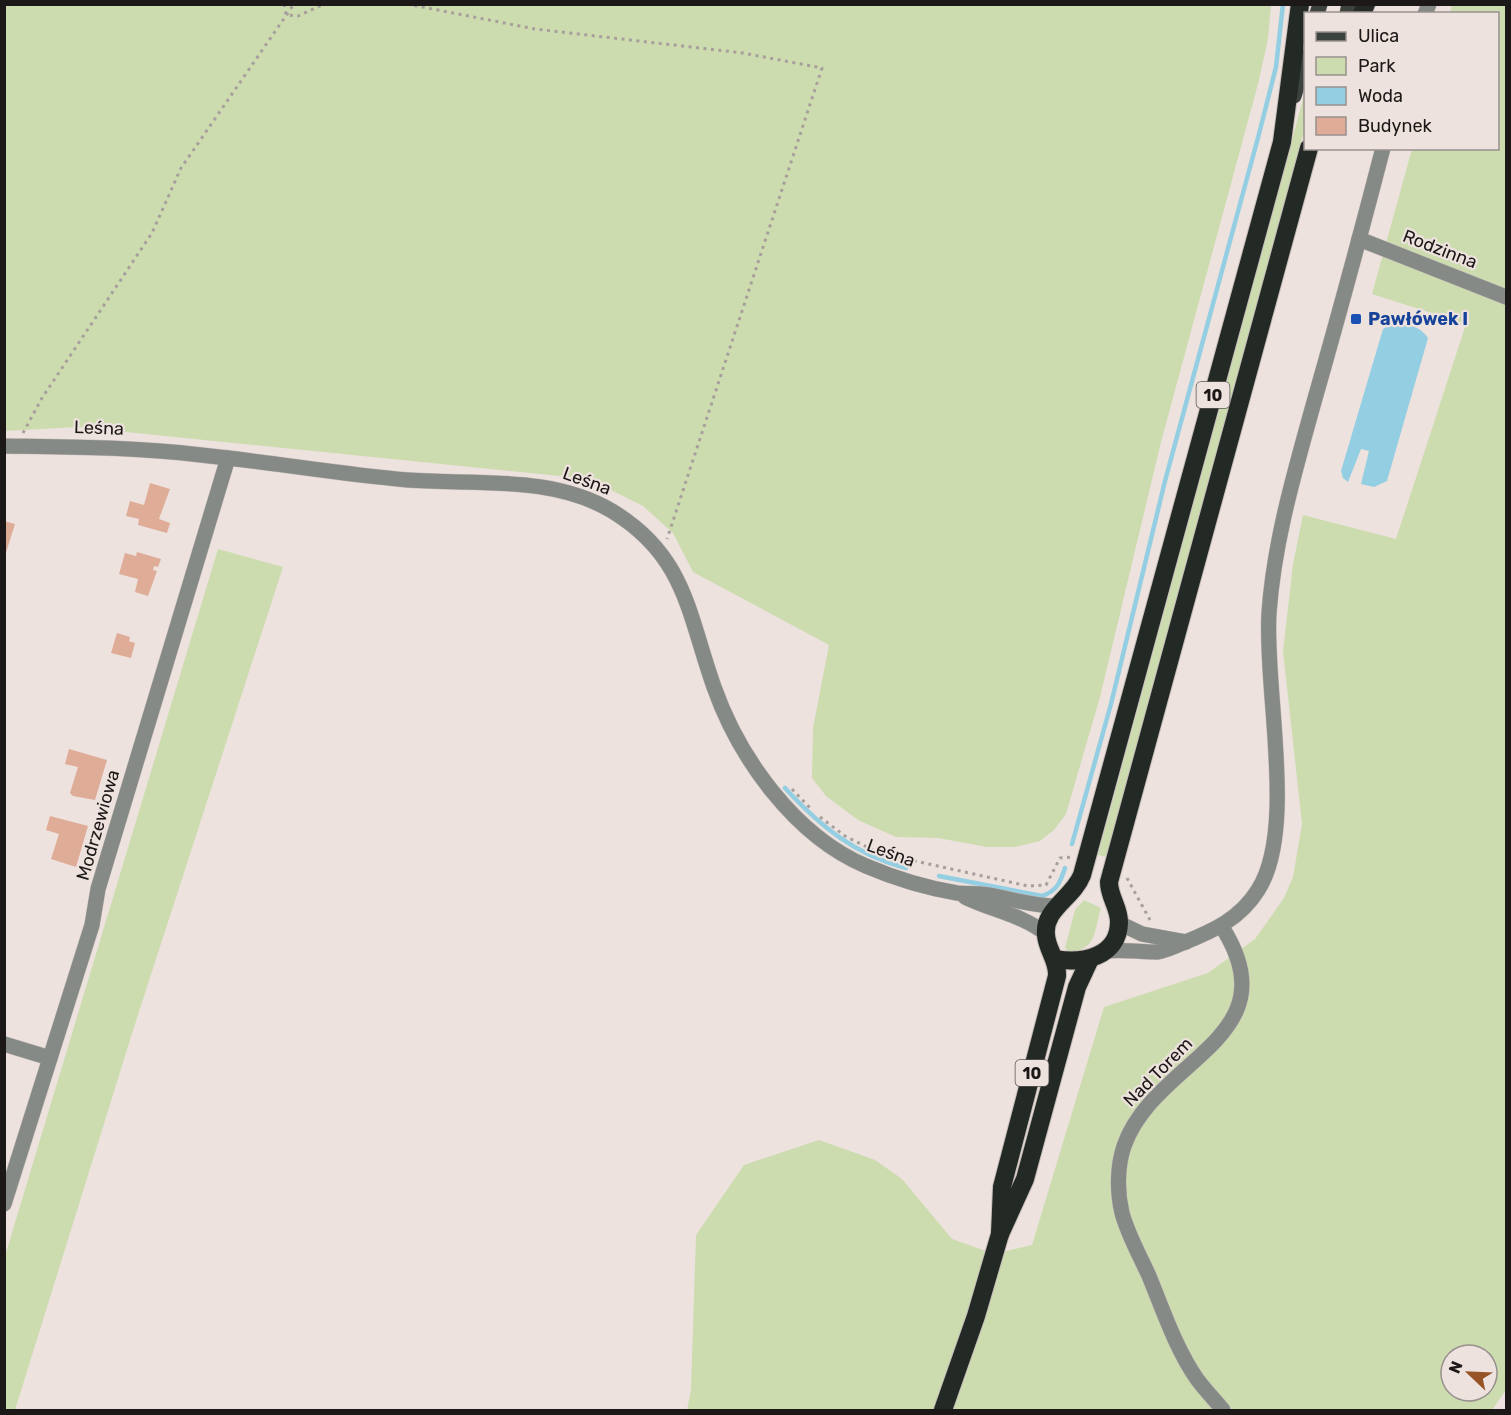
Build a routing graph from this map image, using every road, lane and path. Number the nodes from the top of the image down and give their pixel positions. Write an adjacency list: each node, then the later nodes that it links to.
1 (284, 4): 6 (path)
2 (294, 4): 6 (path)
3 (324, 4): 6 (path)
4 (407, 4): 15 (path)
5 (1300, 4): 8 (highway, 10)
6 (286, 15): 13 (path)
7 (1304, 60): 8 (main road)
8 (1282, 141): 20 (highway, 10)
9 (1308, 150): 19 (highway, 10)
10 (1382, 150): 11 (street)
11 (1359, 239): 12 (street, Rodzinna); 22 (street)
12 (1506, 297)
13 (11, 446): 14 (street, Leśna)
14 (228, 458): 15 (street, Leśna); 28 (street, Modrzewiowa)
15 (662, 553): 18 (street, Leśna)
16 (788, 784): 17 (path)
17 (1076, 858)
18 (957, 893): 20 (street, Leśna); 23 (street, Leśna)
19 (1111, 898): 20 (highway); 21 (highway, 10)
20 (1064, 901): 23 (highway, 10)
21 (1119, 923): 24 (street); 25 (highway, 10)
22 (1222, 927): 24 (street); 32 (street, Nad Torem)
23 (1046, 934): 26 (highway, 10)
24 (1186, 942): 25 (street)
25 (1098, 955): 26 (highway); 30 (highway, 10)
26 (1055, 959): 30 (highway, 10)
27 (4, 1044): 28 (street)
28 (50, 1058): 29 (street, Modrzewiowa)
29 (4, 1204)
30 (1000, 1234): 31 (highway, 10)
31 (943, 1410)
32 (1223, 1410)

